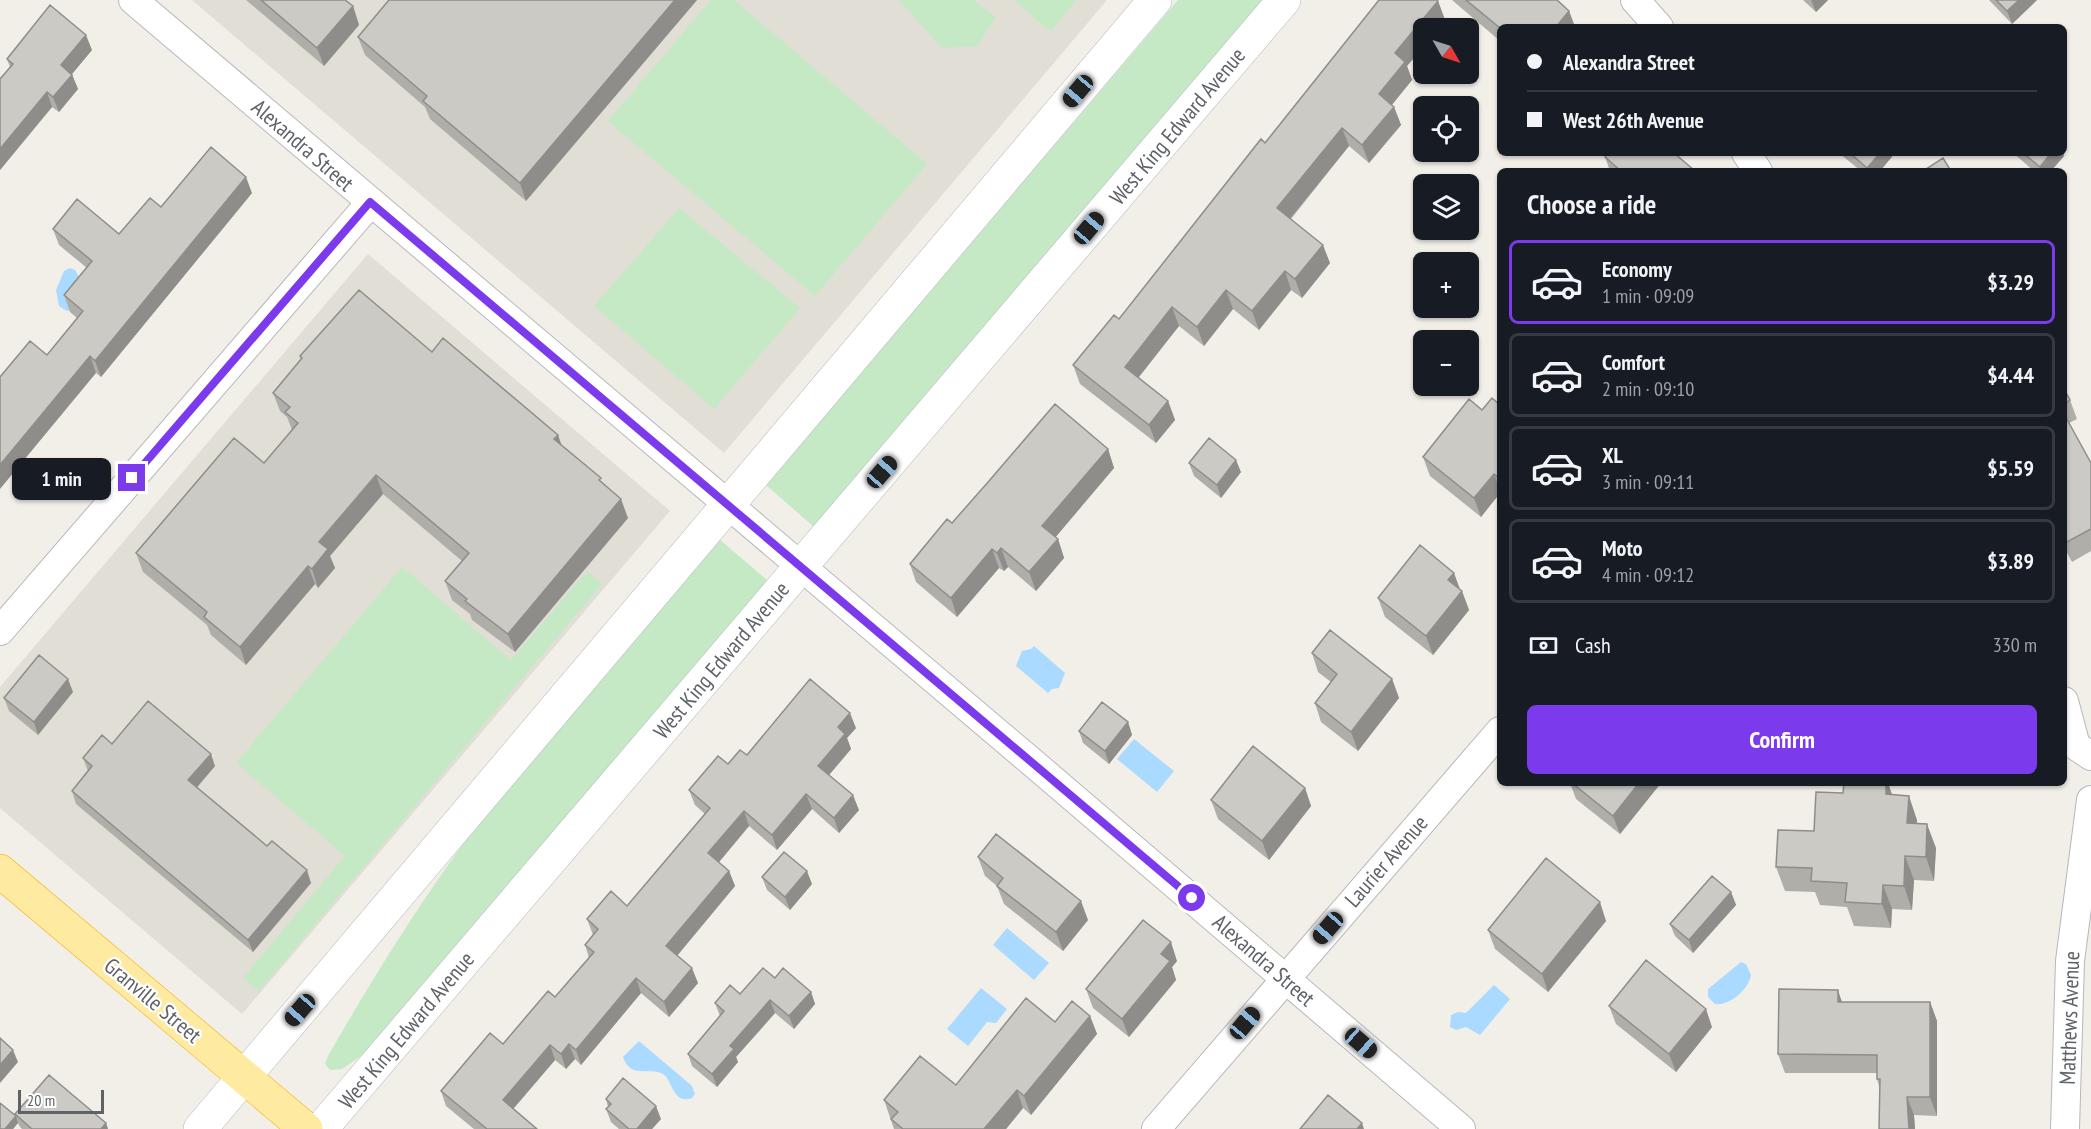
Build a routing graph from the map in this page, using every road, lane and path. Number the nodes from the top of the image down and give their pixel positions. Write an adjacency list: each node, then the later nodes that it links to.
1 (133, 0): 6 (street, Alexandra Street)
2 (1155, 0): 7 (main road)
3 (1284, 0): 8 (main road, West King Edward Avenue)
4 (1635, 0): 5 (street)
5 (1656, 24)
6 (370, 202): 7 (street, Alexandra Street); 9 (street)
7 (729, 506): 8 (street, Alexandra Street); 16 (main road)
8 (801, 566): 15 (street, Alexandra Street); 19 (main road, West King Edward Avenue)
9 (0, 631)
10 (2067, 712): 12 (street)
11 (1497, 734): 15 (street, Laurier Avenue)
12 (2091, 756)
13 (2091, 800): 22 (street, Matthews Avenue)
14 (0, 871): 16 (highway, Granville Street)
15 (1285, 977): 20 (street, Laurier Avenue); 21 (street, Alexandra Street)
16 (244, 1077): 17 (main road); 18 (highway, Granville Street)
17 (200, 1129)
18 (306, 1129)
19 (321, 1129)
20 (1156, 1129)
21 (1461, 1129)
22 (2065, 1129)

